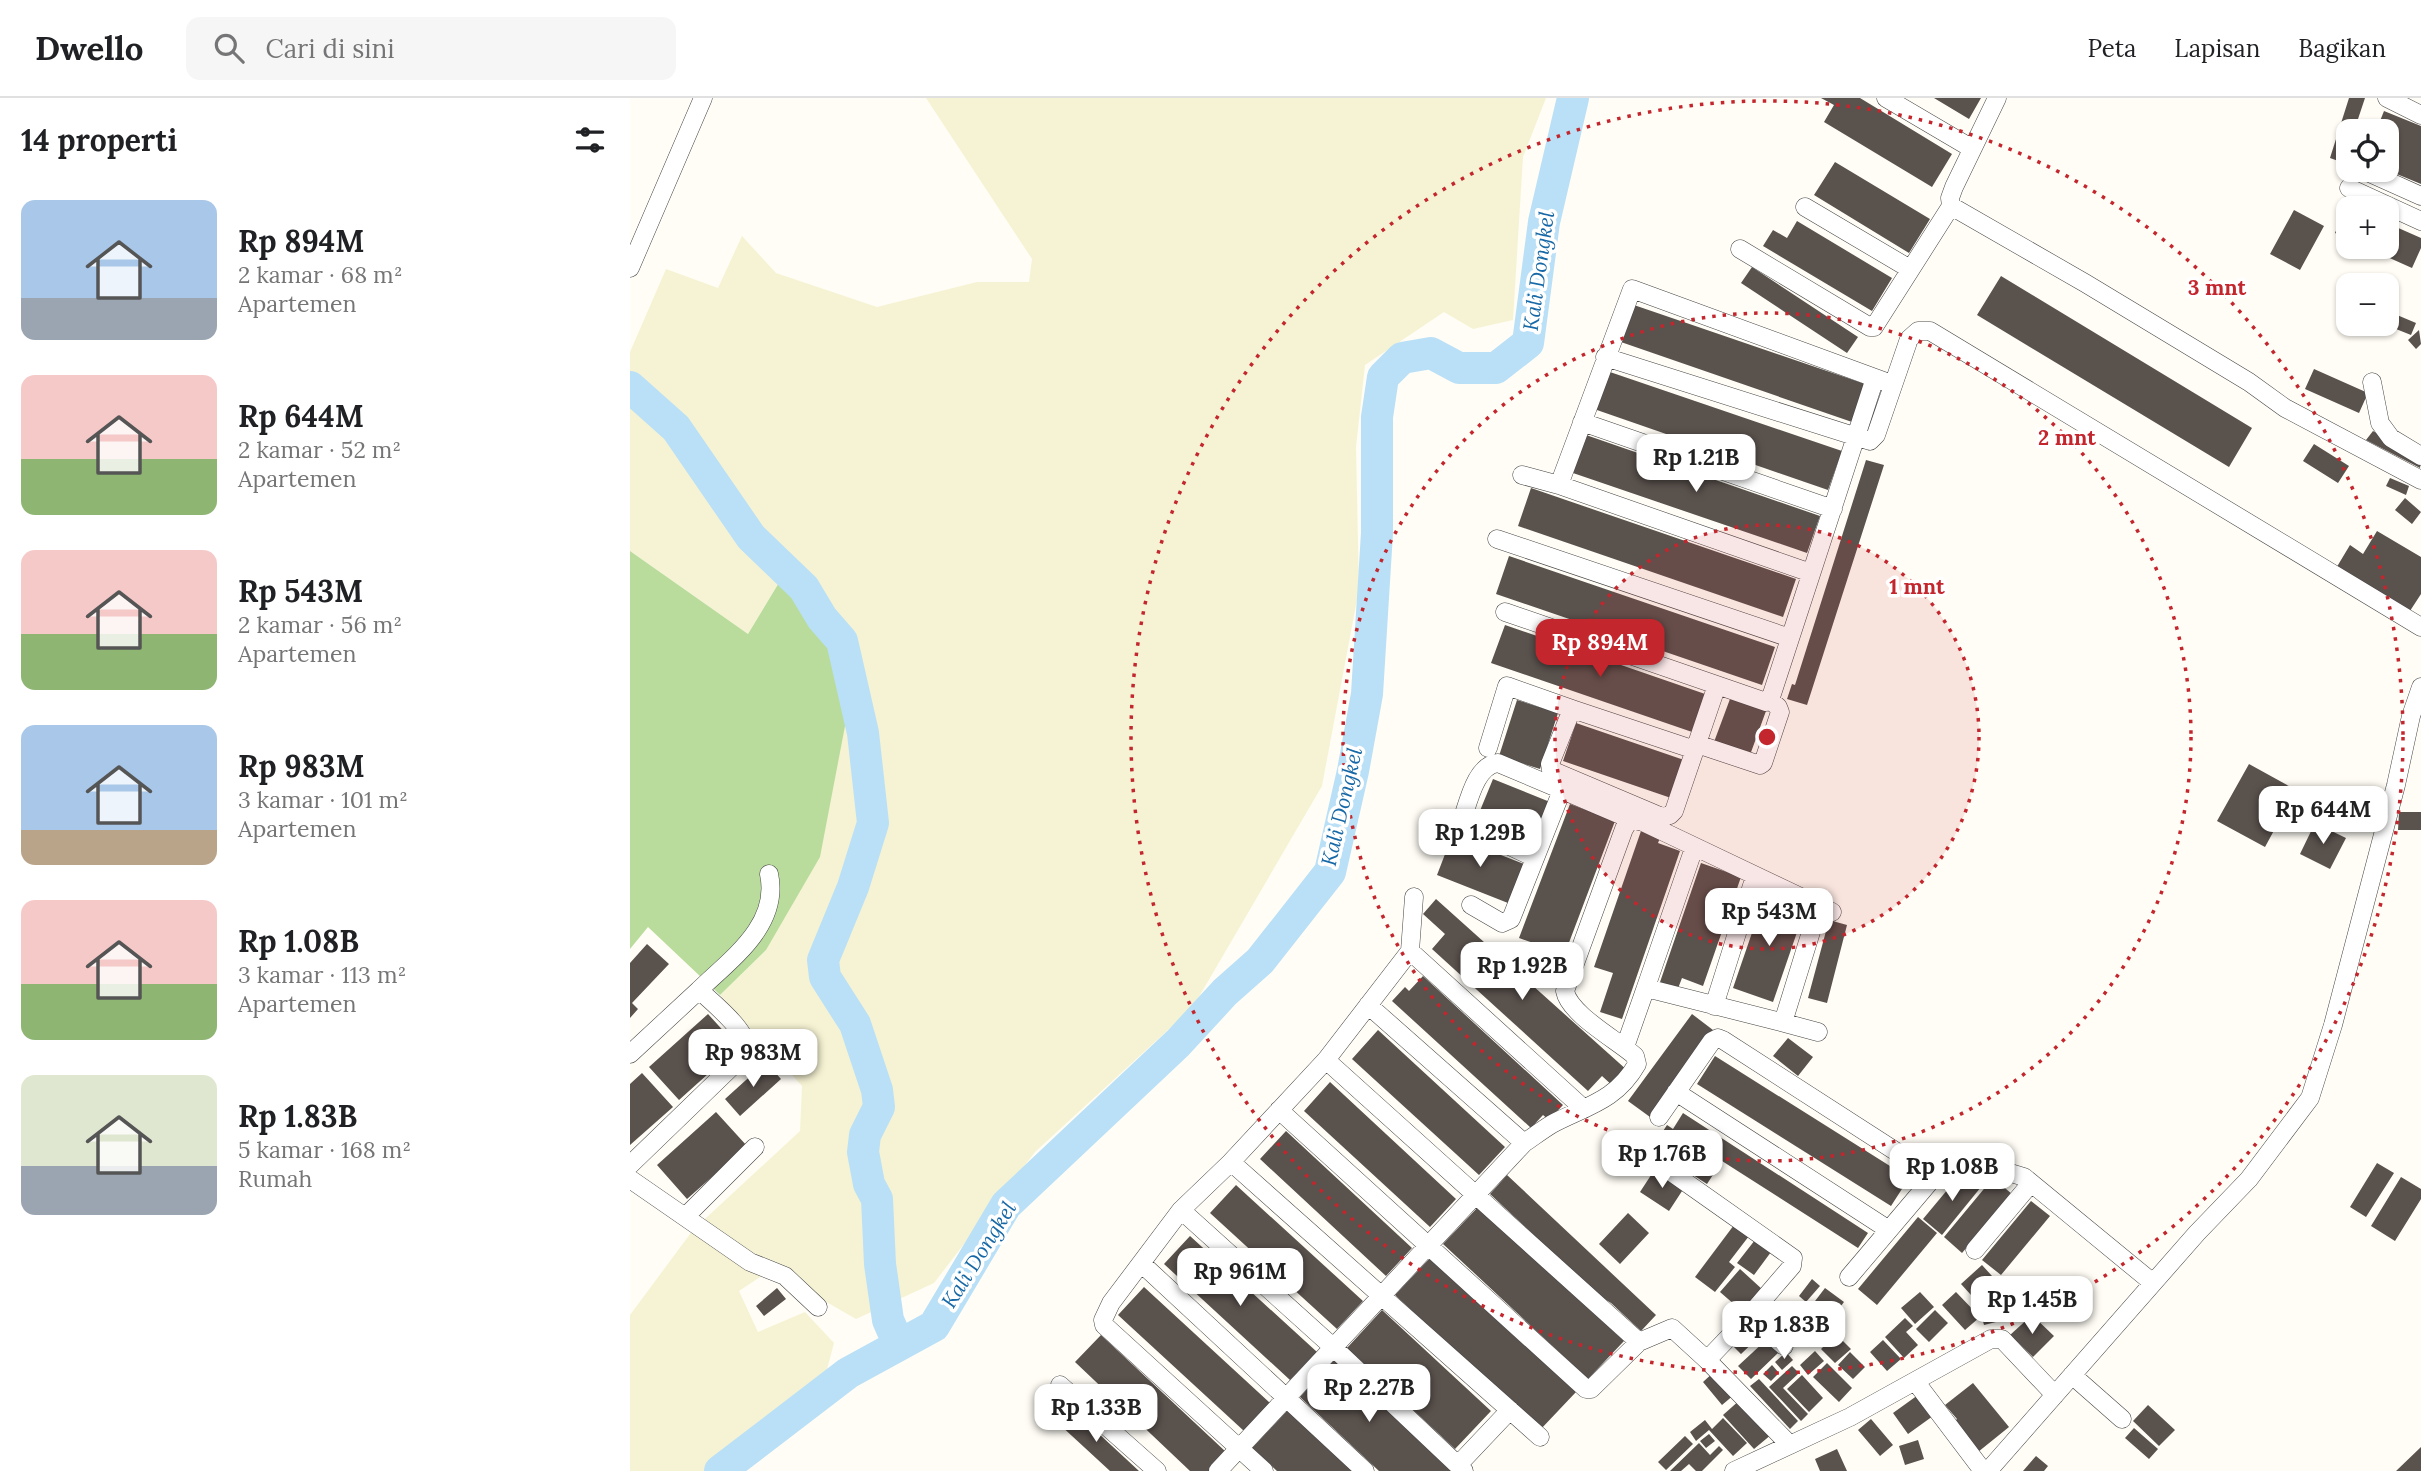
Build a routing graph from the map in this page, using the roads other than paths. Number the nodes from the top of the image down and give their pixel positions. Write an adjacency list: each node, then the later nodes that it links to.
1 (703, 98): 14 (street)
2 (1886, 98): 6 (street)
3 (1997, 98): 6 (street)
4 (2387, 98): 5 (street)
5 (2421, 115)
6 (1971, 148): 10 (street)
7 (2390, 182): 9 (street)
8 (2349, 188): 12 (street)
9 (2421, 196)
10 (1951, 206): 15 (street); 24 (street)
11 (1805, 207): 15 (street)
12 (2421, 221)
13 (1740, 249): 15 (street)
14 (630, 268)
15 (1910, 269)
16 (1605, 357): 17 (street); 20 (street); 21 (street)
17 (1875, 378): 19 (street); 21 (street)
18 (2372, 382): 22 (street)
19 (1893, 385): 21 (street); 30 (street)
20 (1582, 422): 25 (street); 26 (street)
21 (1857, 437): 26 (street)
22 (2421, 456)
23 (1522, 475): 25 (street)
24 (2421, 480)
25 (1559, 485): 28 (street)
26 (1833, 509): 28 (street)
27 (1497, 539): 31 (street)
28 (1811, 573): 31 (street)
29 (1505, 612): 32 (street)
30 (2421, 627)
31 (1790, 638): 34 (street)
32 (1717, 685): 34 (street); 36 (street)
33 (2421, 687): 76 (street)
34 (1770, 700): 36 (street)
35 (1572, 709): 36 (street); 36 (street); 37 (street)
36 (1696, 747)
37 (1488, 748)
38 (1562, 790): 39 (street); 41 (street); 41 (street)
39 (1630, 819): 40 (street); 53 (street)
40 (1694, 848): 43 (street); 48 (street)
41 (1535, 858): 45 (street)
42 (769, 874): 47 (street)
43 (1755, 876): 50 (street); 51 (street)
44 (1414, 897): 46 (street)
45 (1471, 905)
46 (1410, 951): 49 (street); 57 (street)
47 (699, 990): 54 (street); 64 (street)
48 (1646, 990): 50 (street); 53 (street)
49 (1368, 1005): 55 (street); 60 (street)
50 (1714, 1006): 51 (street)
51 (1781, 1022): 52 (street)
52 (1818, 1032)
53 (1625, 1047): 57 (street)
54 (630, 1055)
55 (1326, 1060): 58 (street); 68 (street)
56 (1676, 1092): 59 (street); 65 (street); 71 (street)
57 (1584, 1109): 60 (street)
58 (1279, 1110): 63 (street); 72 (street)
59 (1659, 1117)
60 (1524, 1143): 68 (street)
61 (755, 1147): 70 (street)
62 (1647, 1155): 79 (street)
63 (1231, 1162): 69 (street); 77 (street)
64 (630, 1165)
65 (1934, 1176): 67 (street); 71 (street)
66 (630, 1179): 70 (street)
67 (2031, 1183): 73 (street); 76 (street)
68 (1476, 1194): 72 (street); 80 (street)
69 (1181, 1210): 74 (street); 82 (street)
70 (686, 1216): 78 (street)
71 (1889, 1230): 75 (street)
72 (1429, 1245): 77 (street); 80 (street)
73 (1975, 1250)
74 (1141, 1264): 88 (street); 93 (street)
75 (1849, 1277)
76 (2153, 1283): 84 (street)
77 (1381, 1297): 82 (street); 89 (street)
78 (818, 1307)
79 (1749, 1316): 81 (street); 83 (street)
80 (1639, 1342): 83 (street)
81 (1784, 1346)
82 (1334, 1348): 88 (street); 94 (street)
83 (1707, 1360): 92 (street)
84 (2072, 1375): 87 (street); 90 (street)
85 (1915, 1381): 87 (street); 92 (street); 100 (street)
86 (1060, 1385): 95 (street)
87 (2055, 1395): 100 (street)
88 (1286, 1399): 93 (street); 98 (street)
89 (1510, 1410): 91 (street); 94 (street)
90 (2122, 1419)
91 (1540, 1437)
92 (1789, 1444): 99 (street)
93 (1240, 1448): 96 (street); 97 (street)
94 (1461, 1468)
95 (1157, 1471)
96 (1218, 1471)
97 (1264, 1471)
98 (1365, 1471)
99 (1734, 1471)
100 (1985, 1471)

